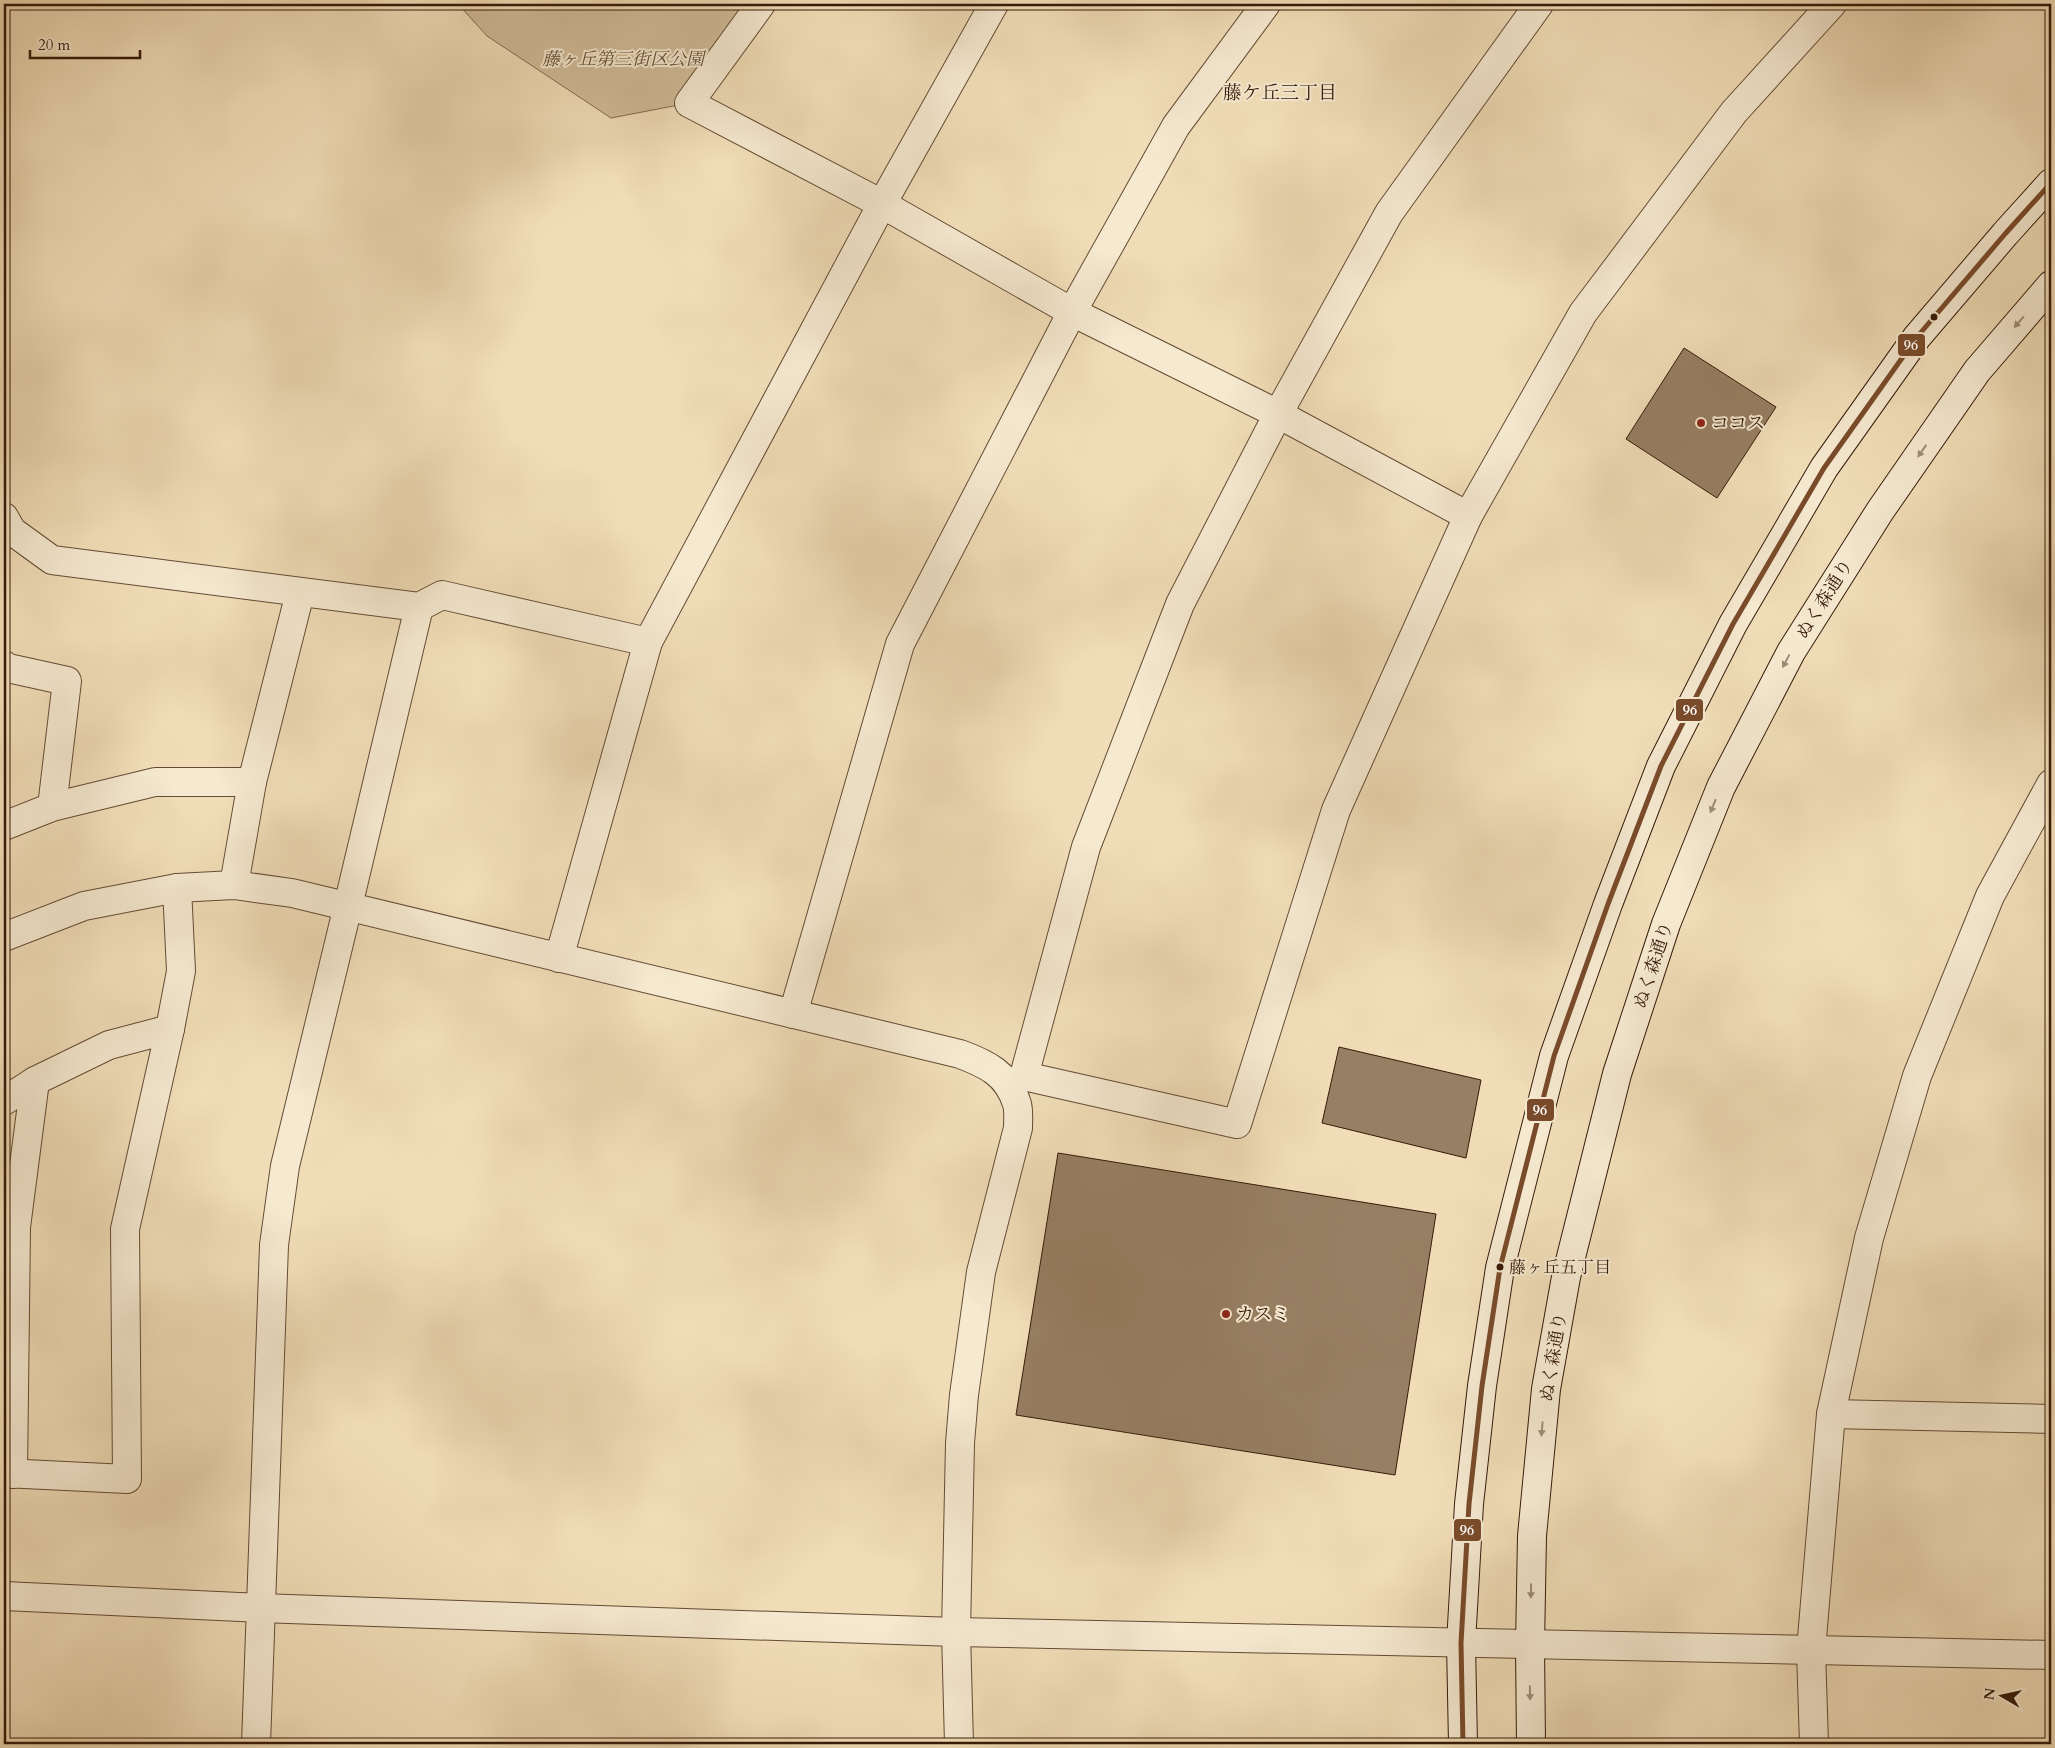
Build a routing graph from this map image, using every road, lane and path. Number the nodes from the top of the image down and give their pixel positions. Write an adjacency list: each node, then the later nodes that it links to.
1 (761, 4): 7 (street)
2 (994, 4): 7 (street)
3 (1266, 4): 9 (street)
4 (1539, 4): 10 (street)
5 (1832, 4): 11 (street)
6 (2051, 183): 37 (street)
7 (882, 204): 9 (street); 15 (street)
8 (2051, 285): 38 (street, ぬく森通り, one-way to 38)
9 (1072, 312): 10 (street); 26 (street)
10 (1278, 414): 11 (street); 28 (street)
11 (1468, 516): 28 (street)
12 (4, 517): 13 (street)
13 (300, 593): 14 (street); 17 (street)
14 (419, 607): 15 (street); 23 (street)
15 (648, 642): 25 (street)
16 (4, 665): 19 (street)
17 (252, 782): 19 (street); 21 (street)
18 (2051, 784): 31 (street)
19 (52, 807): 20 (street)
20 (4, 826)
21 (234, 885): 22 (street); 23 (street)
22 (178, 888): 24 (street); 27 (street)
23 (348, 906): 25 (street); 35 (street)
24 (4, 937)
25 (559, 958): 26 (street)
26 (793, 1014): 28 (street)
27 (170, 1029): 29 (street); 33 (street)
28 (1016, 1081): 36 (street)
29 (36, 1082): 30 (street); 33 (street)
30 (4, 1101)
31 (1831, 1414): 32 (street); 39 (street)
32 (2051, 1419)
33 (8, 1474)
34 (4, 1596): 35 (street)
35 (260, 1608): 36 (street); 41 (street)
36 (956, 1632): 37 (street); 42 (street)
37 (1461, 1643): 38 (street); 43 (street)
38 (1530, 1645): 39 (street); 44 (street, ぬく森通り, one-way to 44)
39 (1811, 1650): 40 (street); 45 (street)
40 (2051, 1655)
41 (256, 1744)
42 (959, 1744)
43 (1462, 1744)
44 (1531, 1744)
45 (1814, 1744)

